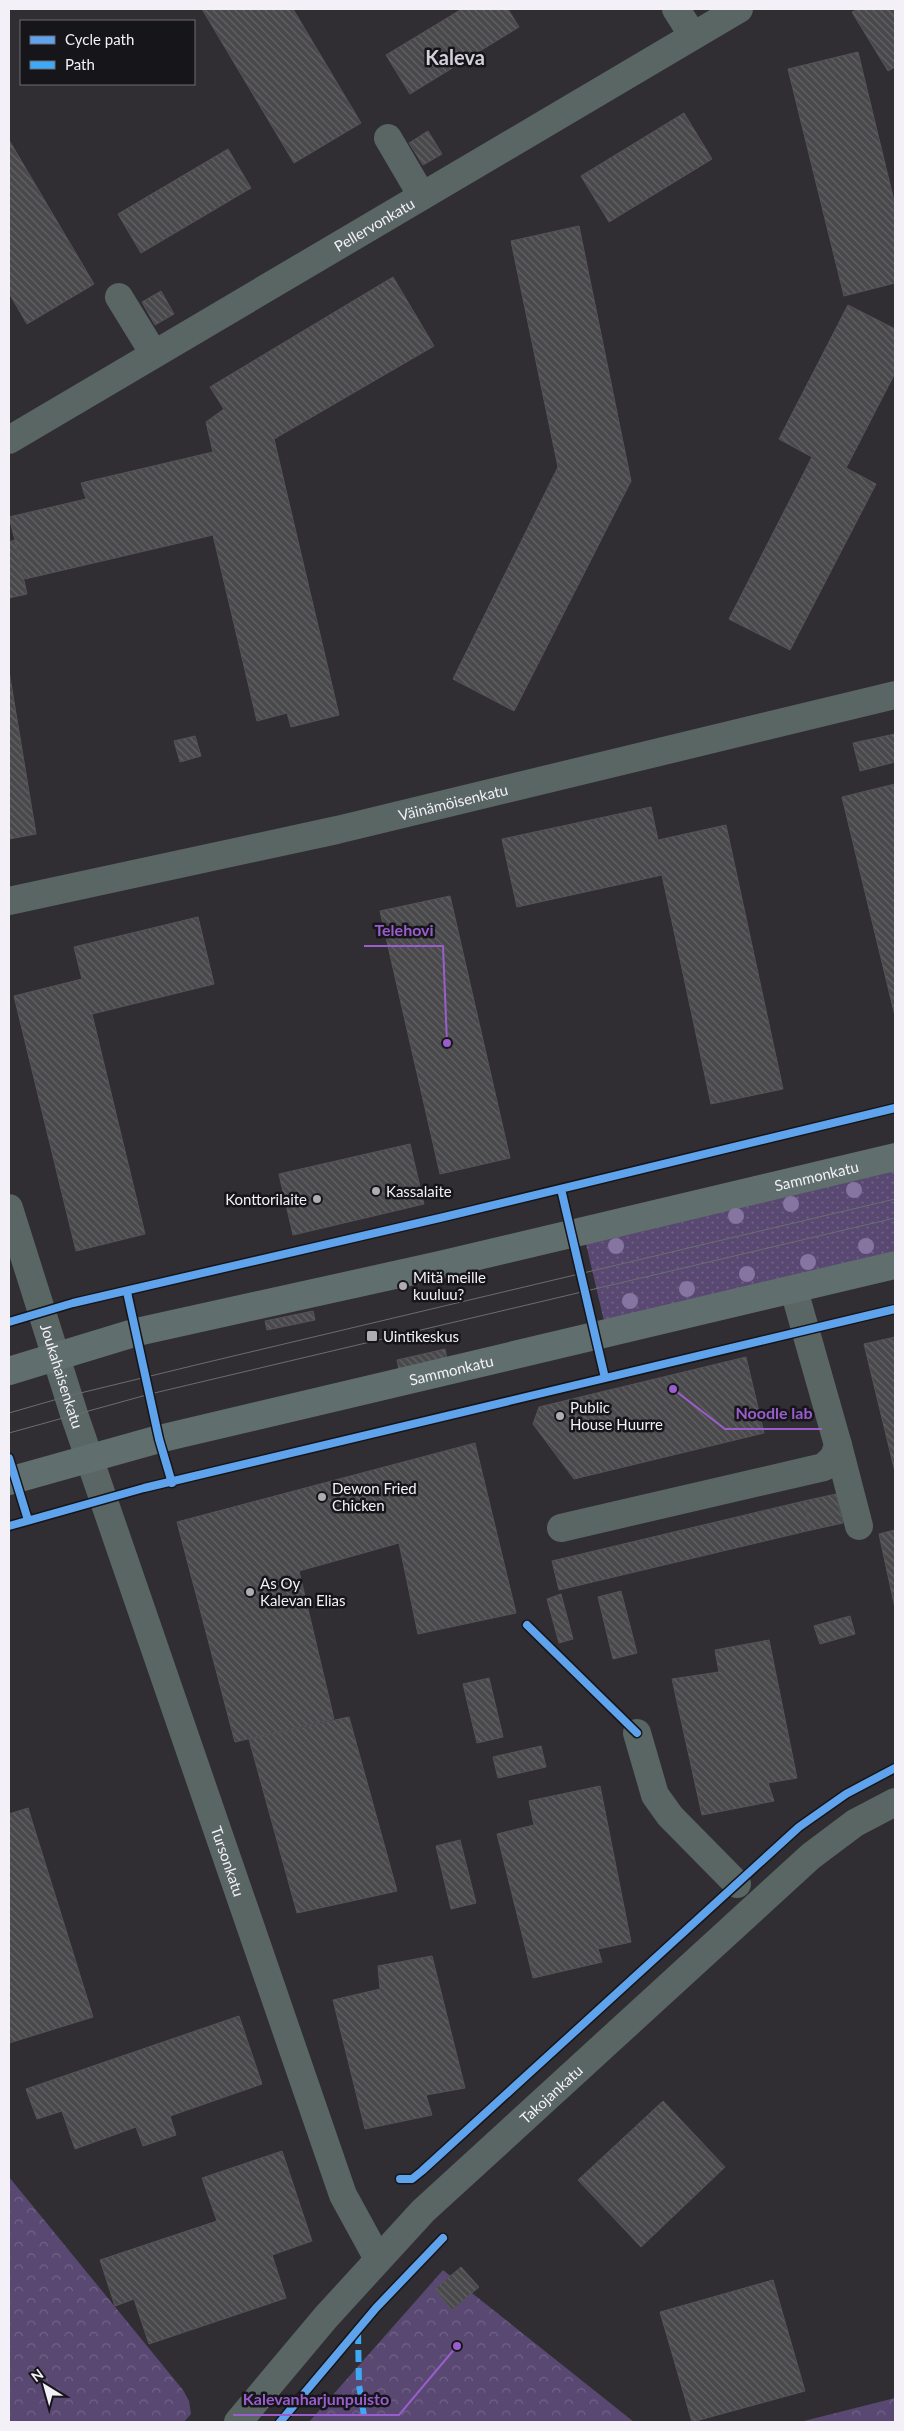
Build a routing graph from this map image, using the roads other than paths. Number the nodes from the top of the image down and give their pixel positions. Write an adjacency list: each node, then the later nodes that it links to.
1 (676, 9): 3 (street)
2 (739, 9): 3 (street, Pellervonkatu)
3 (693, 36): 5 (street, Pellervonkatu)
4 (388, 138): 5 (street)
5 (422, 196): 7 (street, Pellervonkatu)
6 (119, 297): 7 (street)
7 (154, 354): 8 (street, Pellervonkatu)
8 (9, 440)
9 (895, 695): 10 (street, Väinämöisenkatu)
10 (9, 901)
11 (895, 1157): 15 (main road, Sammonkatu)
12 (9, 1208): 15 (street, Joukahaisenkatu)
13 (895, 1265): 14 (main road, Sammonkatu)
14 (794, 1290): 17 (street); 18 (main road, Sammonkatu)
15 (56, 1355): 16 (main road, Sammonkatu); 18 (street, Joukahaisenkatu)
16 (9, 1371)
17 (838, 1445): 20 (street); 21 (street)
18 (90, 1457): 19 (main road, Sammonkatu); 25 (street, Tursonkatu)
19 (9, 1481)
20 (859, 1526)
21 (561, 1528)
22 (637, 1733): 24 (street)
23 (895, 1802): 25 (street, Takojankatu)
24 (737, 1884)
25 (378, 2259): 26 (street, Takojankatu)
26 (238, 2422)

